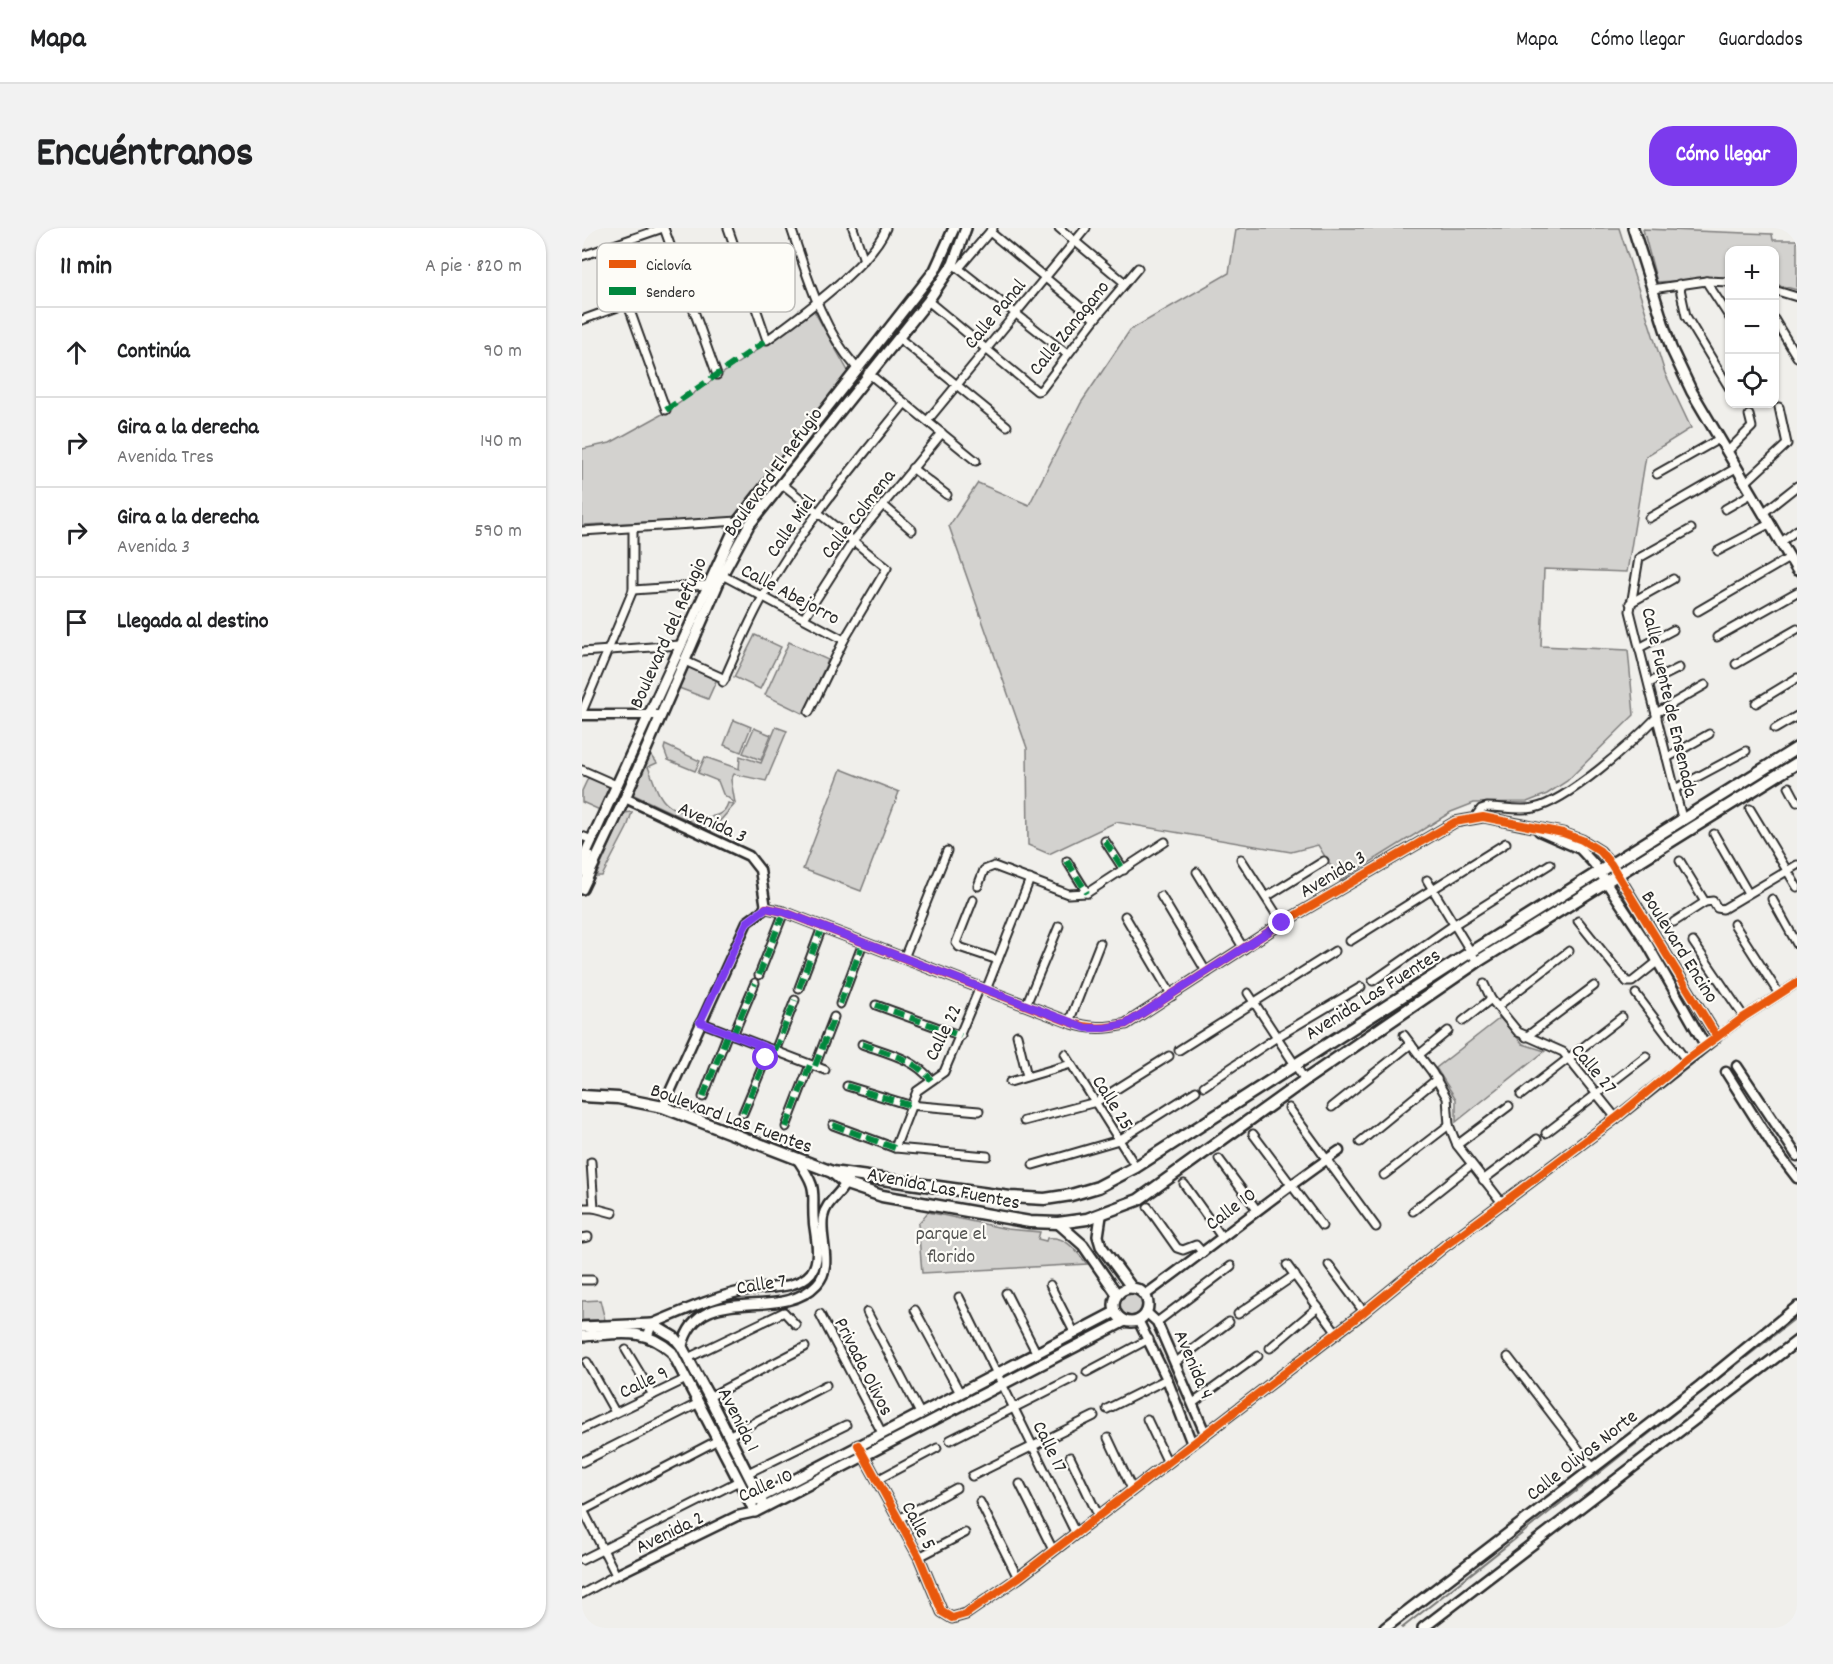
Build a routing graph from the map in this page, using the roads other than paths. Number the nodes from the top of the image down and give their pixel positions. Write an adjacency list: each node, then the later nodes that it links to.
1 (663, 228): 13 (street); 14 (street)
2 (728, 228): 15 (street)
3 (790, 228): 30 (street)
4 (853, 228): 18 (street)
5 (886, 228): 18 (street)
6 (954, 228): 44 (main road, Boulevard del Refugio)
7 (966, 228): 19 (main road, Boulevard El Refugio)
8 (1059, 228): 12 (street)
9 (1086, 228): 12 (street, Calle Panal)
10 (1634, 228): 26 (main road)
11 (992, 230): 19 (street); 21 (street)
12 (1075, 241): 21 (street, Calle Panal); 24 (street)
13 (619, 243)
14 (669, 243)
15 (733, 243)
16 (597, 251): 17 (street)
17 (582, 256)
18 (864, 260): 30 (street)
19 (956, 266): 29 (main road, Boulevard El Refugio); 36 (street)
20 (1138, 268): 24 (street, Calle Zanagano)
21 (1045, 278): 36 (street, Calle Panal); 37 (street)
22 (1706, 281): 23 (street); 25 (street); 31 (street)
23 (1725, 282)
24 (1125, 283): 37 (street, Calle Zanagano)
25 (1679, 284): 26 (street); 47 (street)
26 (1652, 289): 56 (main road)
27 (1779, 292): 28 (street)
28 (1797, 297)
29 (928, 301): 40 (main road, Boulevard El Refugio); 41 (street)
30 (816, 302): 35 (street); 44 (street)
31 (1725, 310)
32 (604, 312): 38 (street)
33 (629, 312): 51 (street)
34 (694, 312): 46 (street)
35 (757, 312)
36 (1015, 314): 41 (street, Calle Panal); 42 (street)
37 (1095, 319): 42 (street, Calle Zanagano)
38 (582, 320)
39 (1779, 327): 43 (street)
40 (898, 338): 45 (main road, Boulevard El Refugio); 48 (street)
41 (985, 350): 42 (street, Calle Zanagano); 48 (street, Calle Panal)
42 (1067, 354)
43 (1797, 357)
44 (856, 367): 72 (main road, Boulevard del Refugio)
45 (868, 373): 49 (street); 62 (main road, Boulevard El Refugio)
46 (717, 375)
47 (1725, 381)
48 (957, 384): 53 (street, Calle Panal); 54 (street)
49 (905, 404): 53 (street); 69 (street, Calle Miel)
50 (1779, 407): 63 (street)
51 (666, 410)
52 (1749, 415): 57 (street)
53 (928, 420): 55 (street)
54 (1007, 426)
55 (942, 433): 58 (street); 59 (street, Calle Colmena)
56 (1719, 439): 57 (main road); 61 (street)
57 (1727, 452): 60 (main road)
58 (976, 461)
59 (912, 468): 66 (street); 67 (street, Calle Colmena)
60 (1736, 468): 63 (main road); 71 (street)
61 (1657, 474)
62 (781, 483): 69 (street); 84 (main road, Boulevard El Refugio)
63 (1745, 483): 65 (main road)
64 (1797, 486): 70 (street)
65 (1751, 494): 68 (street); 70 (main road)
66 (947, 495)
67 (884, 505): 76 (street); 79 (street, Calle Colmena)
68 (1725, 509)
69 (817, 512): 79 (street); 89 (street, Calle Miel)
70 (1763, 513): 73 (main road)
71 (1649, 518)
72 (738, 521): 74 (street); 86 (main road, Boulevard del Refugio)
73 (1769, 524): 80 (main road); 81 (street)
74 (633, 529): 78 (street); 87 (street)
75 (1691, 529): 90 (street, Calle Fuente de Ensenada)
76 (912, 530)
77 (1797, 530): 80 (street)
78 (582, 531)
79 (854, 540): 92 (street, Calle Colmena); 96 (street)
80 (1780, 543): 82 (main road)
81 (1718, 551)
82 (1789, 558): 83 (main road); 91 (street)
83 (1797, 570)
84 (722, 575): 89 (street, Calle Abejorro); 101 (main road, Boulevard El Refugio)
85 (1673, 579): 90 (street)
86 (707, 585): 87 (street); 97 (main road, Boulevard del Refugio)
87 (633, 590): 99 (street)
88 (1797, 592): 95 (street)
89 (763, 596): 92 (street, Calle Abejorro); 101 (street, Calle Miel)
90 (1630, 603): 98 (street, Calle Fuente de Ensenada)
91 (1698, 611)
92 (804, 618): 96 (street, Calle Abejorro)
93 (1797, 629): 102 (street)
94 (1673, 630): 98 (street)
95 (1716, 637)
96 (844, 640): 108 (street)
97 (680, 645): 99 (street); 110 (main road, Boulevard del Refugio)
98 (1639, 648): 105 (street, Calle Fuente de Ensenada)
99 (609, 650): 100 (street); 109 (street)
100 (582, 652)
101 (685, 661): 111 (main road, Boulevard El Refugio)
102 (1736, 664)
103 (1679, 668): 105 (street)
104 (1797, 678): 107 (street)
105 (1649, 683): 112 (street, Calle Fuente de Ensenada)
106 (1706, 685): 112 (street)
107 (1756, 703)
108 (809, 712)
109 (582, 714): 110 (street)
110 (649, 714): 111 (street); 121 (main road, Boulevard del Refugio)
111 (662, 715): 124 (main road, Boulevard El Refugio)
112 (1656, 715): 118 (street, Calle Fuente de Ensenada); 127 (street)
113 (1797, 716): 114 (street)
114 (1774, 729)
115 (1709, 734): 118 (street)
116 (1797, 748): 128 (main road, Avenida Las Fuentes)
117 (1746, 751): 123 (street)
118 (1667, 758): 123 (street, Calle Fuente de Ensenada)
119 (1797, 764): 149 (main road, Avenida Las Fuentes)
120 (582, 770): 121 (street)
121 (616, 785): 133 (main road, Boulevard del Refugio)
122 (1788, 787): 125 (street)
123 (1675, 789): 128 (street, Calle Fuente de Ensenada)
124 (625, 798): 155 (main road, Boulevard El Refugio); 164 (street, Avenida 3)
125 (1797, 802)
126 (1750, 809): 146 (street)
127 (1475, 817): 132 (street, Avenida 3); 169 (street, Avenida 3)
128 (1682, 818): 143 (main road, Avenida Las Fuentes)
129 (1714, 834): 158 (street)
130 (582, 836): 133 (street)
131 (1105, 841): 145 (street)
132 (1574, 841): 143 (street, Avenida 3); 150 (street, Avenida 3)
133 (591, 842): 138 (main road, Boulevard del Refugio); 147 (street)
134 (1165, 842): 145 (street)
135 (1506, 843): 156 (street)
136 (947, 851): 183 (street)
137 (1241, 859): 160 (street)
138 (582, 861)
139 (1066, 861): 157 (street)
140 (1324, 861): 160 (street)
141 (1680, 861): 163 (street)
142 (1550, 864): 170 (street)
143 (1611, 864): 149 (street, Avenida 3); 150 (main road, Avenida Las Fuentes)
144 (1797, 865): 146 (street)
145 (1124, 870): 157 (street)
146 (1787, 870): 154 (street); 158 (street)
147 (582, 872)
148 (1197, 872): 179 (street)
149 (1617, 874): 150 (main road, Avenida Las Fuentes); 221 (street, Boulevard Encino)
150 (1602, 876): 182 (main road, Avenida Las Fuentes); 185 (street, Boulevard Encino); 186 (main road, Avenida Las Fuentes)
151 (1030, 879): 153 (street); 157 (street); 184 (street, Calle 22)
152 (1427, 880): 156 (street)
153 (978, 886)
154 (1797, 887)
155 (582, 889)
156 (1433, 890): 170 (street); 174 (street)
157 (1087, 893)
158 (1748, 893): 163 (street)
159 (1161, 896): 187 (street)
160 (1266, 897): 169 (street)
161 (1772, 899): 178 (street)
162 (973, 900): 184 (street)
163 (1706, 902): 168 (street)
164 (766, 908): 165 (street, Avenida 3); 212 (street)
165 (784, 912): 173 (street, Avenida 3); 188 (street)
166 (1125, 916): 200 (street)
167 (1578, 921): 185 (street)
168 (1674, 922)
169 (1282, 923): 179 (street, Avenida 3)
170 (1455, 924): 182 (street); 189 (street)
171 (1734, 924): 199 (street)
172 (1059, 926): 206 (street)
173 (822, 927): 176 (street, Avenida 3); 195 (street)
174 (1350, 941)
175 (1693, 942): 210 (street)
176 (863, 943): 183 (street, Avenida 3); 204 (street)
177 (1100, 944): 213 (street)
178 (1797, 944)
179 (1244, 949): 187 (street, Avenida 3)
180 (1335, 951): 203 (street)
181 (1569, 951): 207 (street)
182 (1471, 952): 186 (street); 234 (main road, Avenida Las Fuentes)
183 (904, 958): 196 (street, Avenida 3)
184 (998, 960): 196 (street, Calle 22)
185 (1657, 962): 224 (street, Boulevard Encino)
186 (1478, 963): 242 (main road, Avenida Las Fuentes)
187 (1207, 973): 200 (street, Avenida 3)
188 (759, 975)
189 (1373, 981)
190 (755, 983): 215 (street)
191 (1797, 983): 199 (street)
192 (1484, 984): 201 (street, Calle 27)
193 (1594, 986): 220 (street)
194 (1361, 987): 219 (street)
195 (800, 988)
196 (983, 988): 206 (street, Avenida 3); 218 (street, Calle 22)
197 (1248, 993): 203 (street)
198 (1636, 994): 232 (street)
199 (1779, 994): 210 (street)
200 (1172, 996): 213 (street, Avenida 3)
201 (1491, 999): 207 (street, Calle 27); 211 (street)
202 (795, 1000): 225 (street)
203 (1254, 1002): 219 (street); 226 (street)
204 (840, 1004)
205 (876, 1005): 218 (street)
206 (1026, 1005): 213 (street, Avenida 3)
207 (1498, 1006): 220 (street, Calle 27)
208 (834, 1017): 235 (street)
209 (1622, 1017): 231 (street)
210 (1744, 1017): 221 (street)
211 (1463, 1021)
212 (700, 1022): 215 (street); 254 (street)
213 (1070, 1022)
214 (1448, 1031): 228 (street)
215 (731, 1034): 225 (street); 250 (street)
216 (1017, 1035): 239 (street)
217 (1404, 1035): 223 (street)
218 (961, 1036): 241 (street, Calle 22)
219 (1277, 1037): 234 (street); 245 (street)
220 (1526, 1037): 231 (street, Calle 27)
221 (1717, 1037): 224 (street)
222 (862, 1044): 241 (street)
223 (1411, 1044): 228 (street); 255 (street)
224 (1705, 1045): 232 (street)
225 (773, 1050): 235 (street); 258 (street)
226 (1179, 1050)
227 (1065, 1054): 233 (street, Calle 25)
228 (1420, 1054): 240 (street)
229 (1169, 1056): 251 (street)
230 (1646, 1056): 248 (street)
231 (1570, 1058): 247 (street); 248 (street, Calle 27)
232 (1686, 1060): 259 (street)
233 (1071, 1064): 239 (street); 251 (street, Calle 25)
234 (1293, 1065): 242 (street); 282 (main road, Avenida Las Fuentes)
235 (812, 1066): 237 (street); 263 (street)
236 (1737, 1066): 268 (street)
237 (825, 1071)
238 (1726, 1072): 272 (street)
239 (1027, 1076): 243 (street)
240 (1437, 1079): 262 (street); 269 (street)
241 (931, 1080): 252 (street, Calle 22)
242 (1305, 1080): 297 (main road, Avenida Las Fuentes)
243 (1010, 1082)
244 (847, 1086): 252 (street)
245 (1204, 1086)
246 (1196, 1091): 267 (street)
247 (1521, 1095)
248 (1597, 1095): 259 (street, Calle 27); 264 (street)
249 (582, 1096): 254 (main road, Boulevard Las Fuentes)
250 (703, 1097)
251 (1096, 1102): 260 (street); 267 (street, Calle 25)
252 (909, 1105): 257 (street); 271 (street, Calle 22)
253 (1509, 1106): 270 (street)
254 (663, 1107): 278 (main road, Boulevard Las Fuentes)
255 (1332, 1107)
256 (1289, 1108): 277 (street)
257 (979, 1112)
258 (743, 1113)
259 (1616, 1118): 290 (street)
260 (1024, 1121)
261 (833, 1125): 271 (street)
262 (1449, 1125): 270 (street); 284 (street)
263 (786, 1127)
264 (1546, 1133)
265 (1253, 1134): 289 (street)
266 (1537, 1139): 287 (street)
267 (1119, 1140): 280 (street); 282 (street, Calle 25)
268 (1785, 1140): 272 (street); 275 (street)
269 (1359, 1142)
270 (1457, 1145): 281 (street)
271 (895, 1148): 274 (street)
272 (1774, 1148): 285 (street)
273 (1339, 1151): 277 (street, Calle 10)
274 (987, 1156)
275 (1797, 1156)
276 (1219, 1159): 294 (street)
277 (1328, 1159): 289 (street, Calle 10); 301 (street)
278 (798, 1160): 283 (main road, Boulevard Las Fuentes); 298 (street, Calle 7)
279 (591, 1162): 292 (street)
280 (1033, 1165)
281 (1471, 1165): 287 (street); 295 (street)
282 (1136, 1167): 286 (main road, Avenida Las Fuentes)
283 (832, 1172): 286 (main road, Avenida Las Fuentes)
284 (1384, 1176)
285 (1797, 1178)
286 (847, 1179): 298 (street); 299 (main road, Avenida Las Fuentes)
287 (1483, 1180): 290 (street)
288 (1184, 1184): 302 (street)
289 (1292, 1185): 294 (street, Calle 10); 300 (street)
290 (1503, 1204): 322 (street)
291 (1148, 1207): 303 (street)
292 (594, 1208): 293 (street); 296 (street)
293 (582, 1209)
294 (1257, 1210): 302 (street, Calle 10)
295 (1413, 1211)
296 (613, 1213)
297 (1101, 1216): 299 (main road, Avenida Las Fuentes); 311 (main road)
298 (818, 1217): 329 (street, Calle 7); 338 (street, Calle 7)
299 (1058, 1223): 313 (main road)
300 (1322, 1226)
301 (1376, 1227)
302 (1221, 1236): 303 (street, Calle 10)
303 (1203, 1253): 314 (street, Calle 10)
304 (1287, 1265): 307 (street)
305 (1329, 1265): 322 (street)
306 (1231, 1266): 327 (street)
307 (1295, 1275): 317 (street); 324 (street)
308 (582, 1280): 309 (street)
309 (592, 1280)
310 (1050, 1285): 333 (street)
311 (1132, 1288): 313 (main road); 314 (main road)
312 (1006, 1293): 342 (street)
313 (1117, 1294): 320 (main road)
314 (1145, 1295): 321 (main road)
315 (959, 1297): 351 (street, Calle 17)
316 (1797, 1306): 383 (main road, Calle Olivos Norte)
317 (1318, 1307): 332 (street); 340 (street)
318 (915, 1310): 354 (street)
319 (867, 1312): 363 (street)
320 (1115, 1312): 326 (main road); 333 (main road, Calle 10)
321 (1146, 1312): 325 (main road); 327 (street, Avenida 4)
322 (1364, 1312): 332 (street)
323 (820, 1314): 369 (street, Privada Olivos)
324 (1238, 1314)
325 (1138, 1320): 326 (main road); 336 (street, Avenida 4)
326 (1125, 1321): 351 (main road, Calle 10)
327 (1157, 1322): 347 (street, Avenida 4)
328 (1229, 1322): 347 (street)
329 (652, 1324): 331 (main road, Calle 7); 334 (street); 338 (main road)
330 (796, 1325): 345 (street)
331 (582, 1327)
332 (1336, 1332): 370 (street)
333 (1075, 1334): 342 (main road, Calle 10)
334 (648, 1335): 335 (main road); 350 (main road, Avenida 1)
335 (582, 1336)
336 (1149, 1339): 348 (street); 352 (street, Avenida 4)
337 (1797, 1341): 409 (main road)
338 (682, 1347): 345 (main road, Avenida 1)
339 (805, 1347): 356 (street)
340 (1270, 1348)
341 (626, 1350): 355 (street)
342 (1037, 1354): 351 (main road, Calle 10)
343 (1258, 1356): 358 (street)
344 (1508, 1357): 383 (street)
345 (688, 1358): 356 (main road, Avenida 1)
346 (587, 1362): 362 (street)
347 (1176, 1362): 358 (street, Avenida 4)
348 (1087, 1372)
349 (1074, 1378): 359 (street)
350 (686, 1379): 355 (street, Calle 9); 357 (main road, Avenida 1)
351 (999, 1379): 354 (main road, Calle 10); 359 (street, Calle 17); 379 (main road, Calle 10)
352 (1167, 1379): 361 (street); 375 (street, Avenida 4)
353 (826, 1385): 371 (street)
354 (960, 1393): 363 (main road, Calle 10)
355 (652, 1395): 362 (street, Calle 9)
356 (709, 1397): 360 (main road, Avenida 1)
357 (699, 1403): 364 (main road, Avenida 1); 381 (street)
358 (1193, 1403): 370 (street, Avenida 4)
359 (1013, 1407): 374 (street); 377 (street, Calle 17)
360 (715, 1408): 364 (street); 371 (main road, Avenida 1)
361 (1107, 1409)
362 (615, 1412): 368 (street, Calle 9)
363 (920, 1413): 369 (main road, Calle 10)
364 (704, 1414): 373 (main road, Avenida 1)
365 (1094, 1416): 377 (street)
366 (1147, 1419): 382 (street)
367 (846, 1425): 384 (street)
368 (582, 1429)
369 (882, 1433): 376 (main road, Calle 10)
370 (1205, 1433): 375 (street)
371 (728, 1436): 384 (main road, Avenida 1)
372 (1108, 1438): 390 (street)
373 (718, 1440): 386 (main road, Avenida 1); 395 (street)
374 (950, 1440)
375 (1192, 1444): 382 (street)
376 (858, 1445): 379 (street, Calle 5); 391 (main road, Calle 10)
377 (1032, 1446): 385 (street); 399 (street, Calle 17)
378 (938, 1448): 387 (street)
379 (864, 1456): 387 (street, Calle 5); 393 (main road, Calle 10)
380 (1070, 1457): 396 (street)
381 (582, 1462)
382 (1168, 1463): 390 (street)
383 (1593, 1468): 408 (main road, Calle Olivos Norte)
384 (747, 1473): 391 (main road, Avenida 1)
385 (972, 1476)
386 (739, 1480): 394 (main road, Avenida 1); 401 (street)
387 (877, 1480): 398 (street, Calle 5)
388 (1020, 1484): 402 (street)
389 (956, 1488): 398 (street)
390 (1132, 1489): 396 (street)
391 (760, 1498): 393 (main road, Avenida 1); 394 (main road, Calle 10)
392 (980, 1502): 406 (street)
393 (765, 1507): 394 (main road, Calle 10)
394 (752, 1508): 397 (street, Calle 10)
395 (582, 1510): 401 (street)
396 (1098, 1515): 399 (street)
397 (737, 1516): 405 (street, Avenida 2)
398 (899, 1519): 403 (street, Calle 5)
399 (1075, 1532): 402 (street)
400 (965, 1533): 403 (street)
401 (603, 1550): 404 (street); 405 (street)
402 (1053, 1550): 406 (street)
403 (919, 1557): 406 (street, Calle 5)
404 (582, 1560)
405 (616, 1575): 407 (street)
406 (1018, 1578)
407 (582, 1594)
408 (1385, 1628)
409 (1423, 1628)

